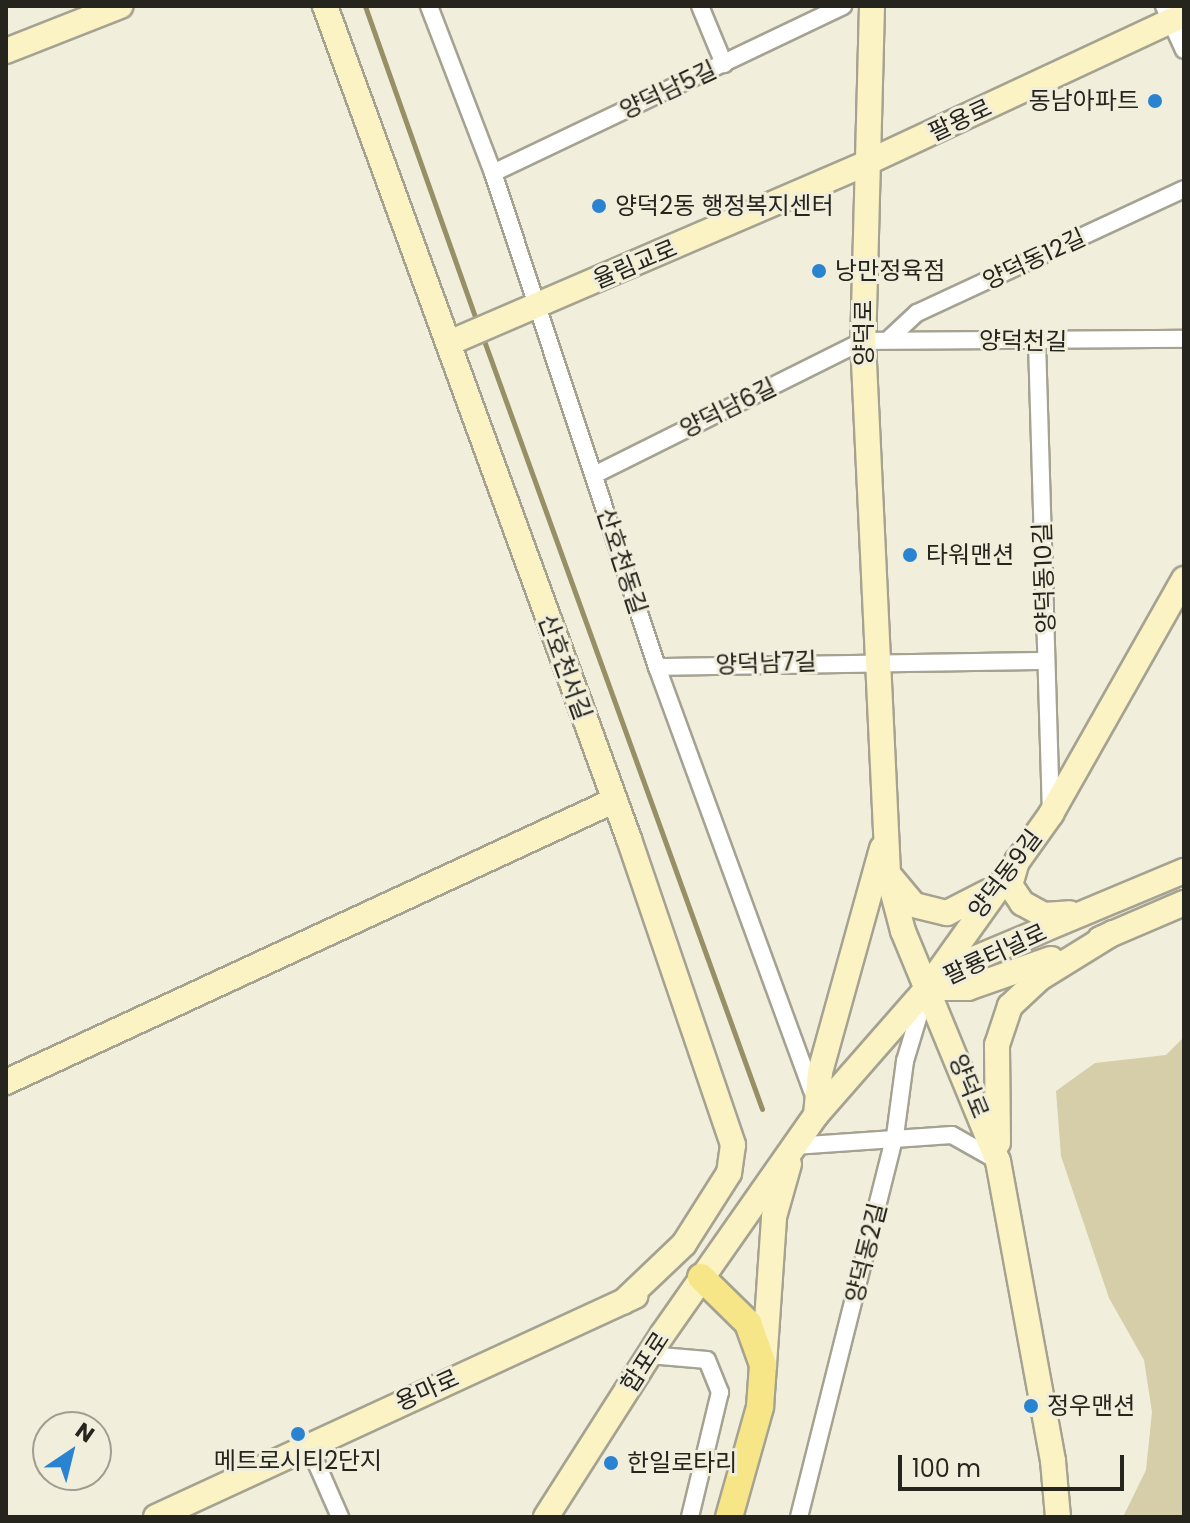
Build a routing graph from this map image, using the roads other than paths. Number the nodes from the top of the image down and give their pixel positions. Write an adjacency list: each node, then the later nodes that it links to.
1 (120, 6): 9 (main road)
2 (325, 6): 19 (main road, 산호천서길)
3 (429, 6): 12 (street, 산호천동길)
4 (700, 6): 10 (street)
5 (843, 6): 10 (street, 양덕남5길)
6 (872, 6): 11 (main road, 양덕로)
7 (1173, 14): 8 (street); 11 (main road, 팔용로)
8 (1184, 50)
9 (6, 51)
10 (724, 64): 12 (street, 양덕남5길)
11 (866, 163): 14 (main road, 율림교로); 17 (main road, 양덕로)
12 (493, 173): 14 (street, 산호천동길)
13 (1184, 189): 15 (street, 양덕동12길)
14 (535, 307): 19 (main road, 율림교로); 20 (street, 산호천동길)
15 (890, 338): 17 (street, 양덕천길); 18 (street, 양덕천길)
16 (1184, 339): 18 (street, 양덕천길)
17 (863, 341): 20 (street, 양덕남6길); 22 (main road, 양덕로)
18 (1037, 342): 23 (street, 양덕동10길)
19 (449, 343): 25 (main road, 산호천서길)
20 (594, 475): 24 (street, 산호천동길)
21 (1184, 579): 26 (main road, 양덕동9길)
22 (876, 660): 23 (street); 24 (street, 양덕남7길); 27 (main road, 양덕로)
23 (1046, 661): 26 (street, 양덕동10길)
24 (657, 667): 37 (street, 산호천동길)
25 (613, 801): 36 (main road); 43 (main road, 산호천서길)
26 (1051, 814): 28 (main road, 양덕동9길)
27 (884, 842): 30 (main road, 양덕로); 37 (main road)
28 (1021, 853): 31 (main road, 양덕동9길); 32 (main road)
29 (1184, 871): 32 (main road, 팔룡터널로)
30 (888, 874): 31 (main road); 35 (main road, 양덕로)
31 (994, 889): 35 (main road, 양덕동9길)
32 (1107, 903): 35 (main road, 팔룡터널로)
33 (1184, 903): 34 (main road, 팔룡터널로)
34 (1113, 933): 35 (main road, 팔룡터널로); 40 (main road)
35 (927, 988): 37 (main road, 양덕동9길); 38 (street, 양덕동2길); 40 (main road, 양덕로)
36 (6, 1082)
37 (816, 1115): 39 (main road, 양덕동9길)
38 (895, 1136): 39 (street); 40 (street); 52 (street, 양덕동2길)
39 (791, 1151): 41 (main road, 양덕동9길); 45 (main road)
40 (998, 1161): 53 (main road, 양덕로)
41 (749, 1209): 42 (main road, 합포로)
42 (701, 1277): 43 (main road, 용마로); 44 (main road, 합포로); 45 (main road)
43 (623, 1302): 46 (main road, 용마로)
44 (649, 1355): 49 (main road, 합포로); 50 (street)
45 (763, 1374): 51 (main road)
46 (308, 1444): 47 (main road, 용마로); 48 (street)
47 (156, 1517)
48 (340, 1517)
49 (546, 1517)
50 (690, 1517)
51 (729, 1517)
52 (799, 1517)
53 (1058, 1517)

